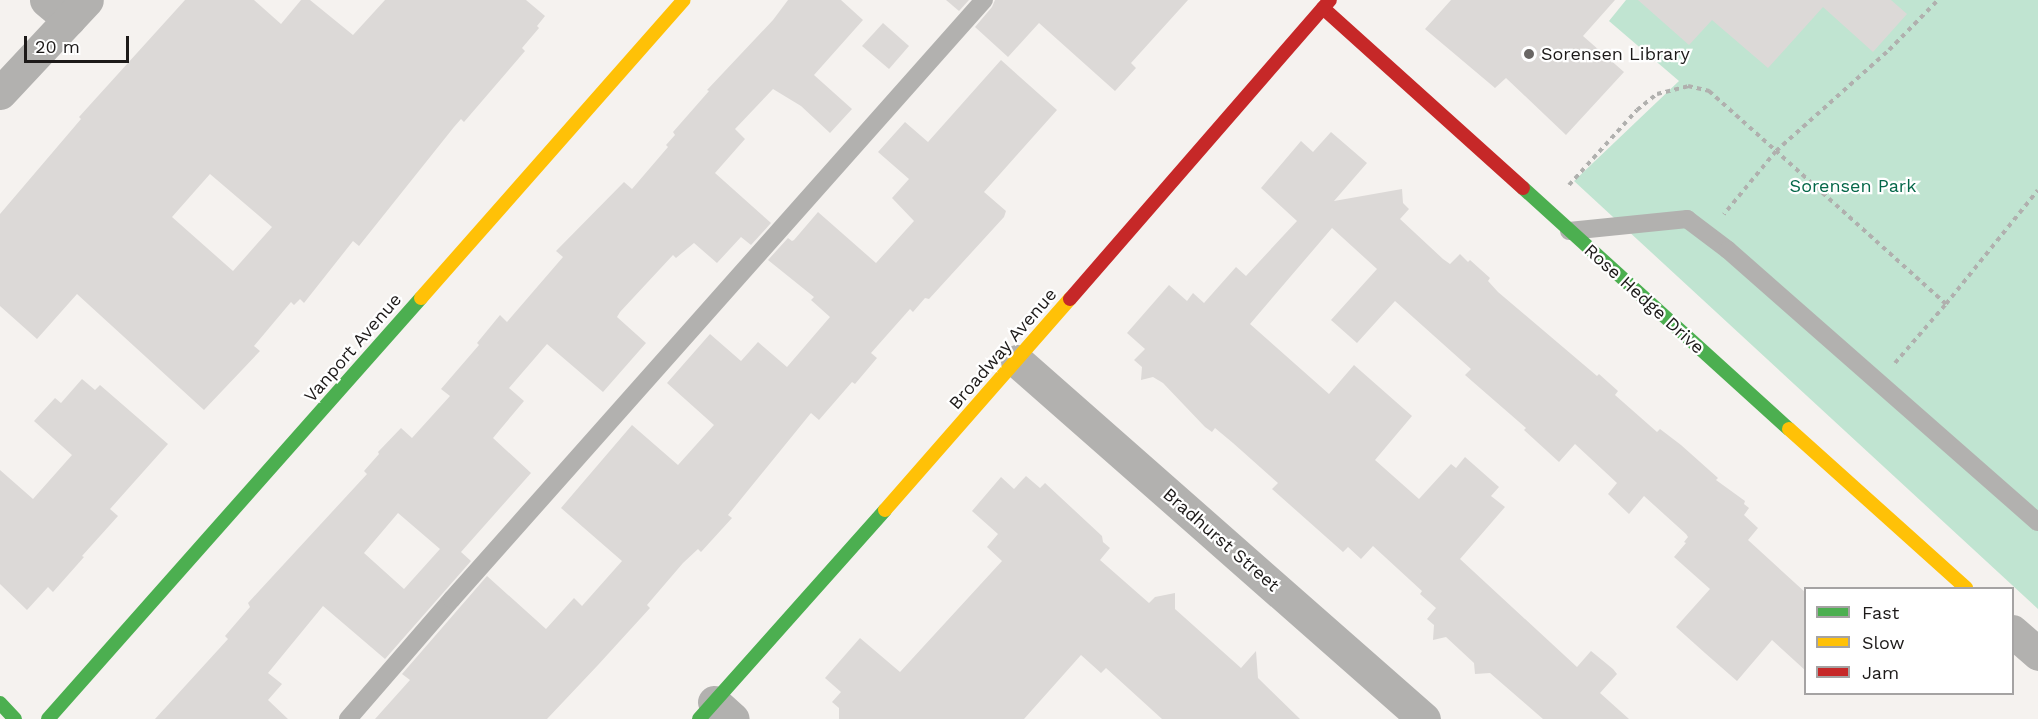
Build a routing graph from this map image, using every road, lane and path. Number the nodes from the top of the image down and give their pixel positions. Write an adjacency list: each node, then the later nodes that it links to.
1 (684, 0): 22 (street, Vanport Avenue)
2 (984, 0): 23 (lane)
3 (1938, 0): 7 (path)
4 (1326, 4): 9 (street, Rose Hedge Drive); 13 (street, Broadway Avenue)
5 (67, 6): 6 (street)
6 (0, 93)
7 (1776, 151): 9 (path); 11 (path); 12 (path)
8 (2038, 190): 12 (path)
9 (1546, 210): 10 (street, Rose Hedge Drive)
10 (1569, 231): 11 (lane); 16 (street, Rose Hedge Drive)
11 (1707, 233): 14 (lane)
12 (1946, 304): 14 (path)
13 (1017, 361): 20 (street, Broadway Avenue); 24 (street, Bradhurst Street)
14 (1879, 382): 15 (lane)
15 (2038, 522)
16 (1964, 587)
17 (2014, 632): 18 (street)
18 (2038, 654)
19 (0, 703): 21 (street)
20 (716, 713)
21 (15, 719)
22 (48, 719)
23 (348, 719)
24 (1424, 719)

